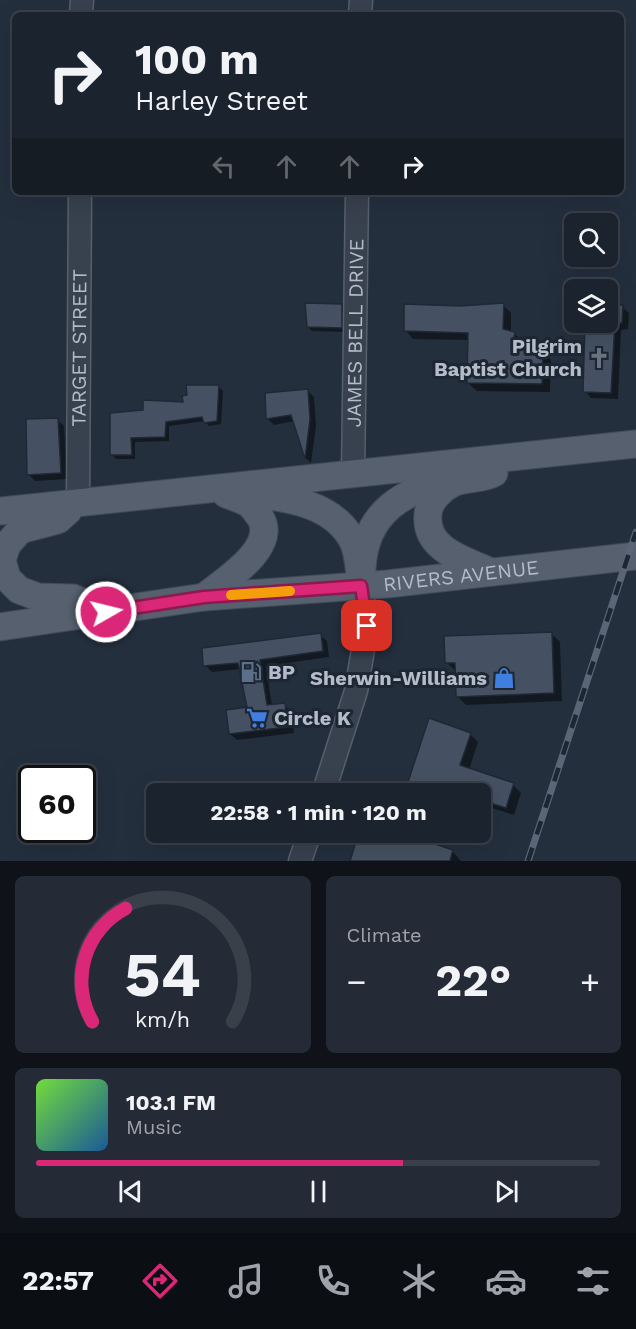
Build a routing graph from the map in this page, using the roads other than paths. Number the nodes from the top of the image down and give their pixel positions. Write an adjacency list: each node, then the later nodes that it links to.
1 (80, 195): 8 (street, TARGET STREET)
2 (357, 195): 6 (street, JAMES BELL DRIVE)
3 (636, 444): 4 (main road)
4 (519, 456): 5 (main road); 11 (main road)
5 (472, 461): 6 (main road); 12 (main road)
6 (353, 474): 7 (main road)
7 (214, 490): 8 (main road); 12 (main road); 13 (main road)
8 (78, 502): 9 (main road); 14 (main road)
9 (0, 511)
10 (636, 556): 11 (main road, RIVERS AVENUE)
11 (493, 572): 12 (main road, RIVERS AVENUE)
12 (361, 586): 13 (main road, RIVERS AVENUE); 16 (street)
13 (204, 597): 14 (main road, RIVERS AVENUE)
14 (106, 612): 15 (main road, RIVERS AVENUE)
15 (0, 627)
16 (326, 783)
17 (306, 843): 18 (street)
18 (300, 861)

